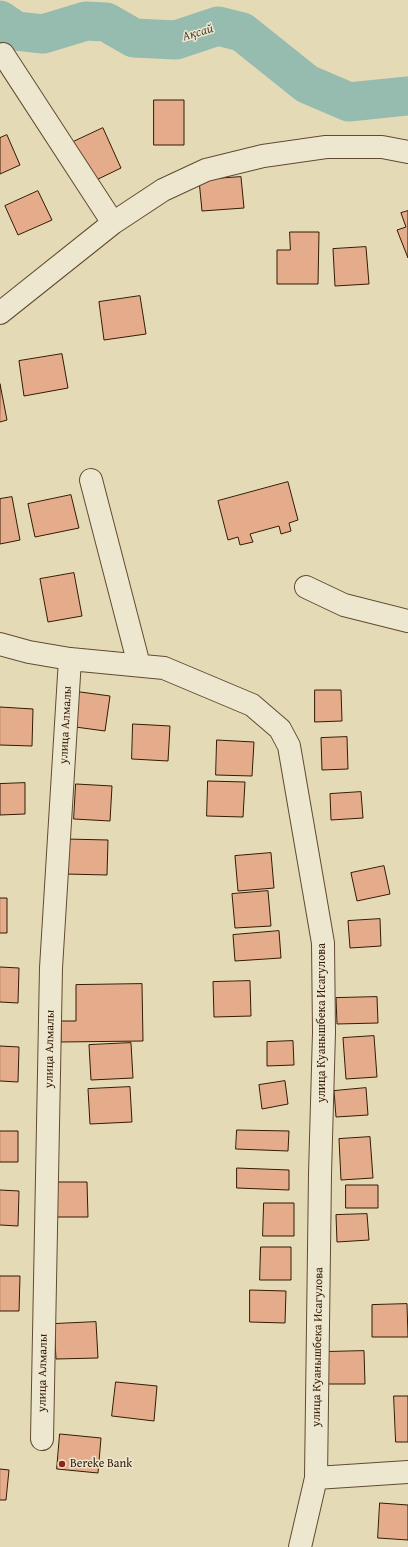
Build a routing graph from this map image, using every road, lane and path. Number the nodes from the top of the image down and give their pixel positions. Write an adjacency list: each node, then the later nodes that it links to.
1 (4, 54): 3 (street)
2 (408, 152): 3 (street)
3 (113, 223): 4 (street)
4 (0, 313)
5 (91, 480): 10 (street)
6 (306, 587): 7 (street)
7 (408, 621)
8 (0, 644): 9 (street, улица Куанышбека Исагулова)
9 (70, 659): 10 (street, улица Куанышбека Исагулова); 11 (street, улица Алмалы)
10 (139, 666): 13 (street, улица Куанышбека Исагулова)
11 (42, 1439)
12 (408, 1472): 13 (street)
13 (316, 1478): 14 (street, улица Куанышбека Исагулова)
14 (300, 1547)

